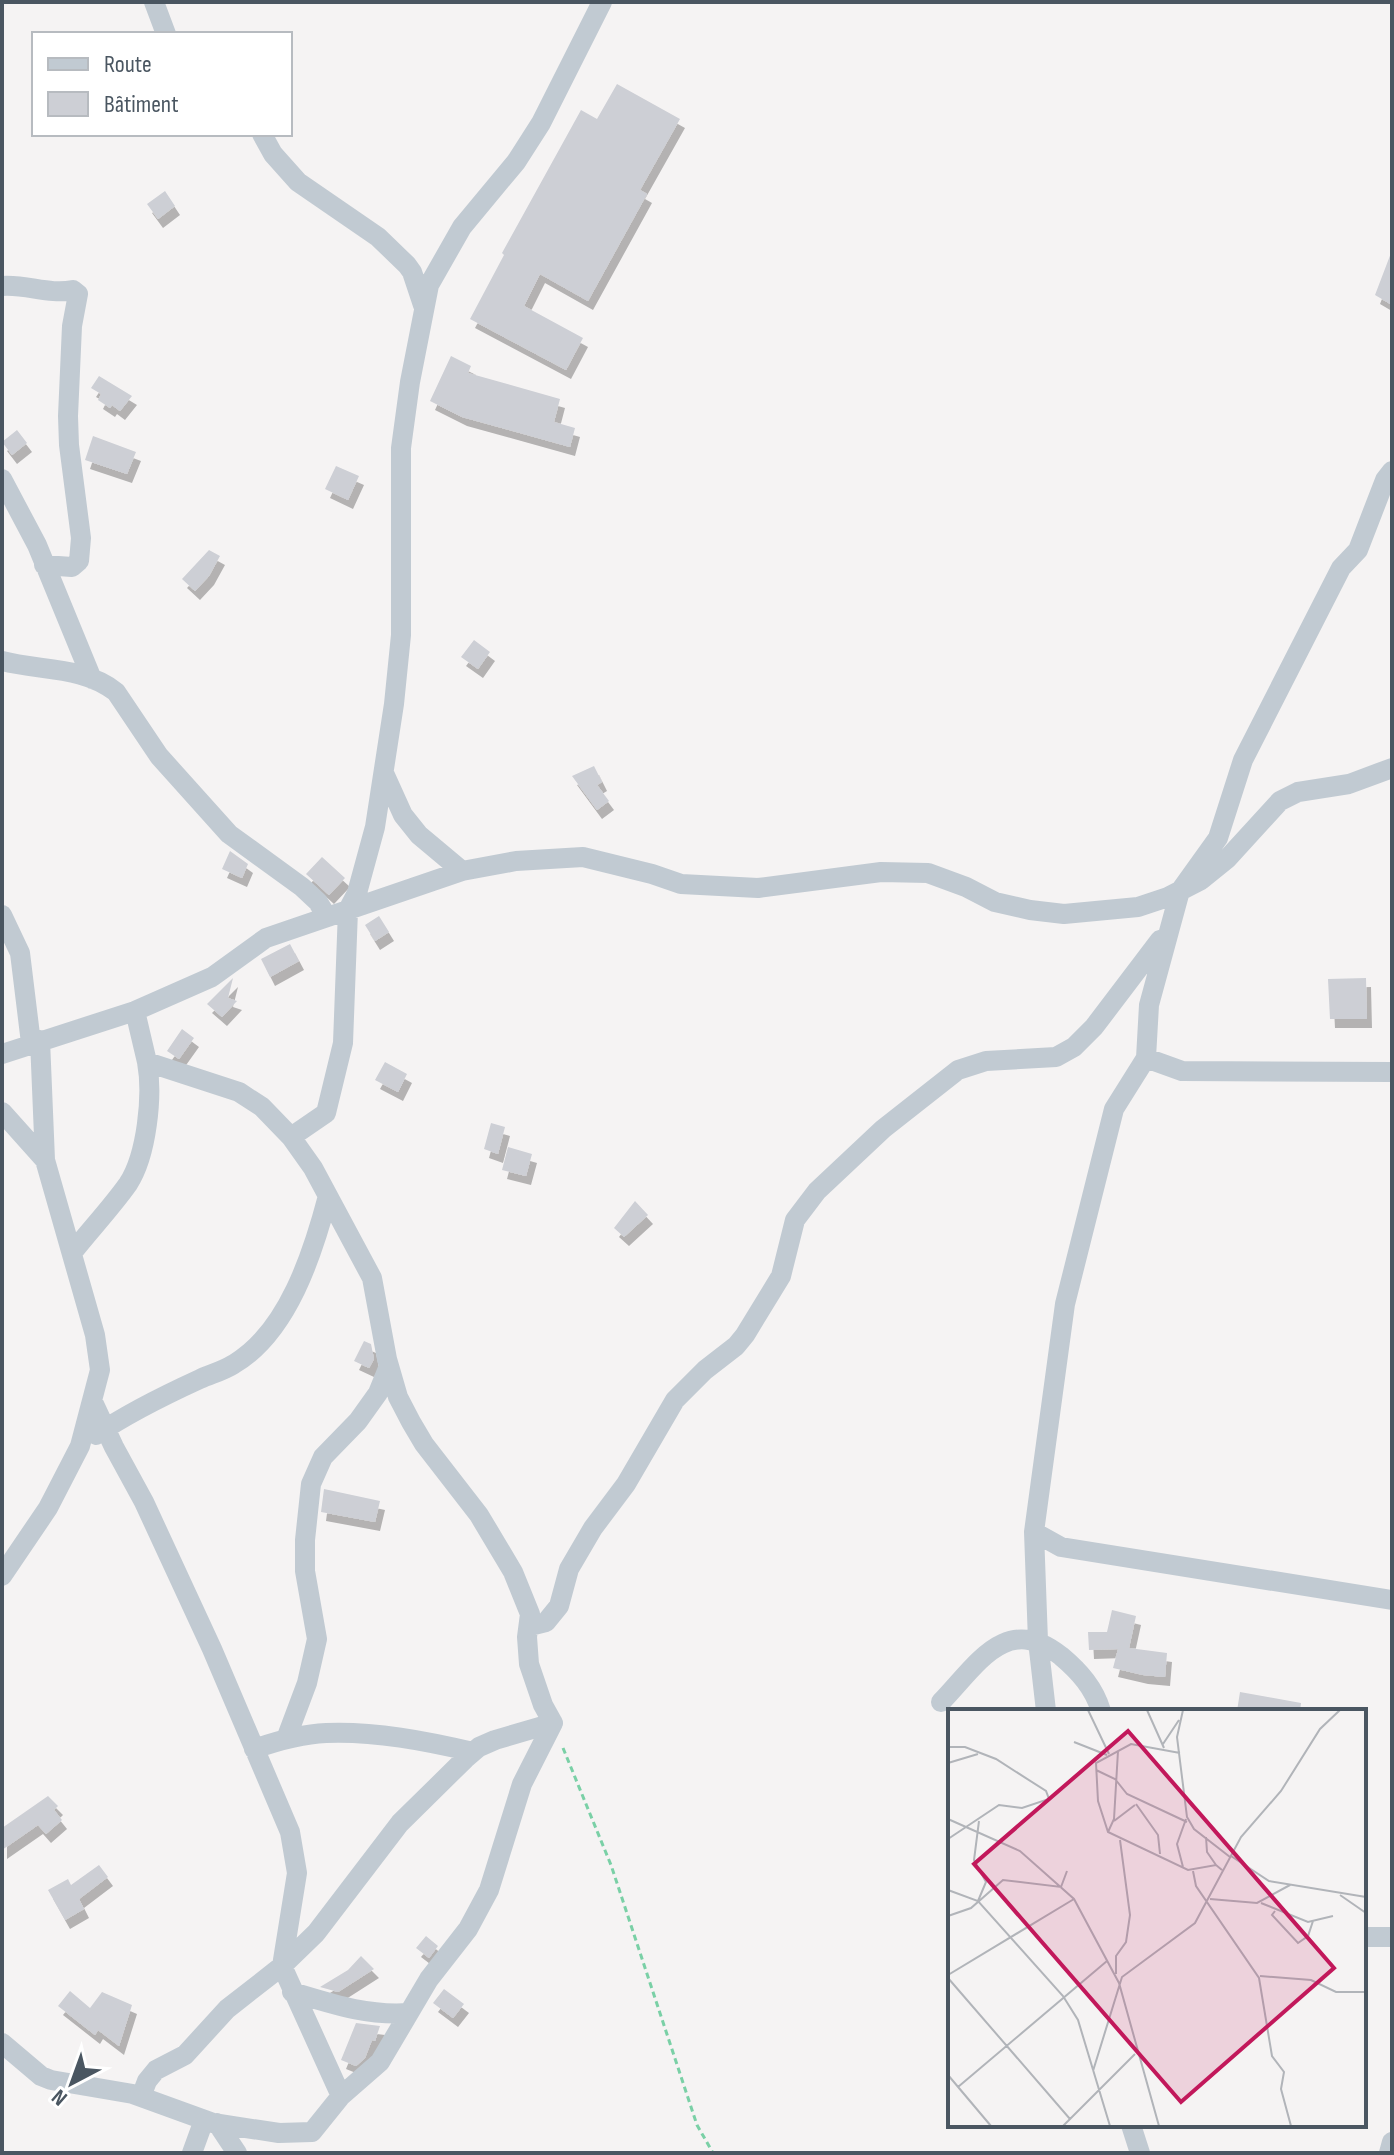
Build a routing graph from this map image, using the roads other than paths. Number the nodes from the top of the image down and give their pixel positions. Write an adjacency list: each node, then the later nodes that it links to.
1 (154, 2): 3 (street)
2 (602, 2): 6 (street)
3 (165, 32)
4 (263, 136): 6 (street)
5 (2, 286): 9 (street)
6 (424, 309): 13 (street)
7 (1392, 471): 15 (street)
8 (2, 479): 9 (street)
9 (44, 565): 11 (street)
10 (2, 661): 11 (street)
11 (92, 679): 18 (street)
12 (1392, 768): 15 (street)
13 (384, 772): 14 (street); 16 (street)
14 (462, 871): 15 (street); 16 (street)
15 (1180, 891): 19 (street)
16 (348, 910): 18 (street); 27 (street)
17 (2, 915): 21 (street)
18 (327, 917): 20 (street)
19 (1170, 923): 23 (street); 38 (street)
20 (135, 1011): 21 (street); 24 (street)
21 (35, 1042): 22 (street); 28 (street)
22 (2, 1054)
23 (1146, 1058): 25 (street); 35 (street)
24 (147, 1062): 27 (street); 30 (street)
25 (1392, 1072)
26 (2, 1112): 28 (street)
27 (291, 1137): 29 (street)
28 (45, 1160): 30 (street)
29 (328, 1196): 31 (street); 33 (street)
30 (72, 1253): 32 (street)
31 (389, 1366): 38 (street); 44 (street)
32 (93, 1402): 33 (street); 34 (street)
33 (105, 1428): 34 (street); 45 (street)
34 (80, 1446): 36 (street)
35 (1034, 1532): 37 (street); 39 (street)
36 (2, 1576)
37 (1392, 1600)
38 (530, 1626): 43 (street)
39 (1038, 1641): 40 (street); 41 (street); 42 (street)
40 (941, 1702)
41 (1046, 1709)
42 (1100, 1709)
43 (553, 1723): 46 (street); 51 (street)
44 (286, 1739): 45 (street); 46 (street)
45 (254, 1749): 49 (street)
46 (473, 1752): 49 (street)
47 (1366, 1937): 48 (street)
48 (1392, 1937)
49 (282, 1966): 50 (street); 54 (street)
50 (292, 1992): 51 (street); 53 (street)
51 (409, 2013): 53 (street)
52 (2, 2043): 54 (street)
53 (341, 2096): 57 (street)
54 (141, 2097): 55 (street)
55 (211, 2122): 57 (street); 60 (street); 61 (street)
56 (1132, 2127): 62 (street)
57 (312, 2132): 59 (street)
58 (1392, 2142): 63 (street)
59 (304, 2152)
60 (192, 2153)
61 (237, 2153)
62 (1140, 2153)
63 (1389, 2153)

